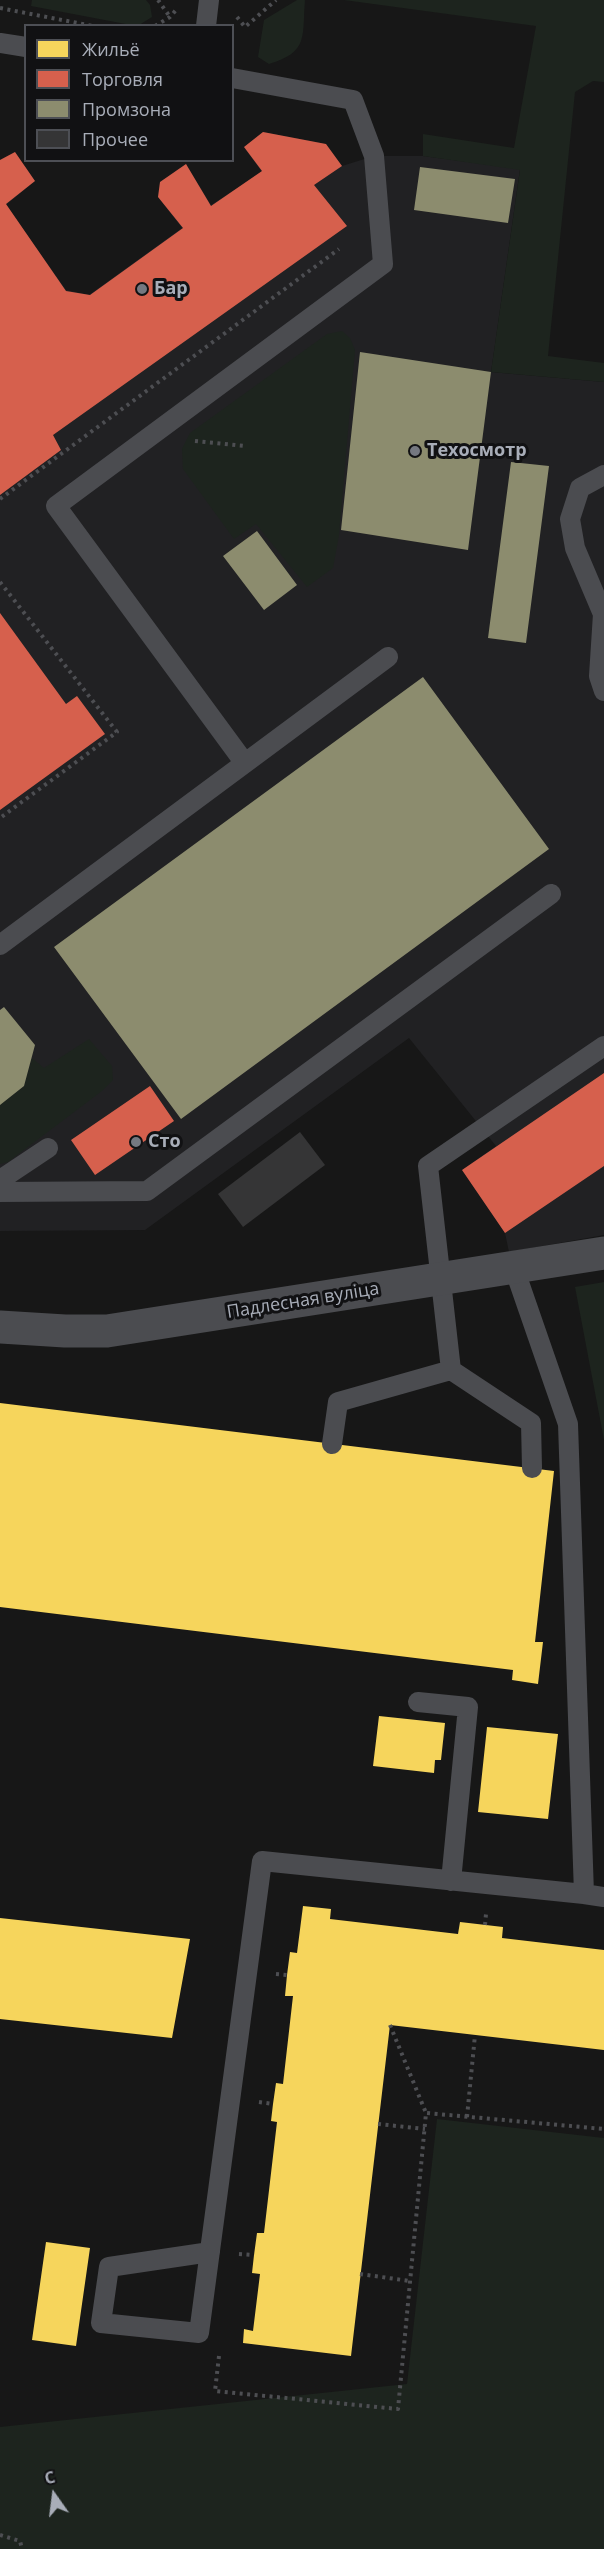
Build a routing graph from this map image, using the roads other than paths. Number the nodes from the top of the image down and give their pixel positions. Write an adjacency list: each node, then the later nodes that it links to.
1 (209, 0): 2 (lane)
2 (206, 24)
3 (0, 43): 4 (lane)
4 (24, 47)
5 (234, 78): 10 (lane)
6 (604, 476): 7 (lane)
7 (603, 625): 9 (lane)
8 (388, 657): 10 (lane)
9 (604, 691)
10 (244, 762): 12 (lane)
11 (551, 894): 16 (lane)
12 (0, 945)
13 (604, 1046): 19 (lane)
14 (48, 1148): 15 (lane)
15 (0, 1180)
16 (0, 1192)
17 (604, 1253): 18 (street, Падлесная вуліца)
18 (514, 1268): 19 (street, Падлесная вуліца); 26 (lane)
19 (441, 1280): 20 (street, Падлесная вуліца); 21 (lane)
20 (0, 1328)
21 (451, 1370): 22 (lane); 23 (lane)
22 (332, 1444)
23 (532, 1468)
24 (418, 1702): 25 (lane)
25 (451, 1881): 26 (lane); 28 (lane)
26 (584, 1894): 27 (lane)
27 (604, 1897)
28 (210, 2252): 28 (lane)

